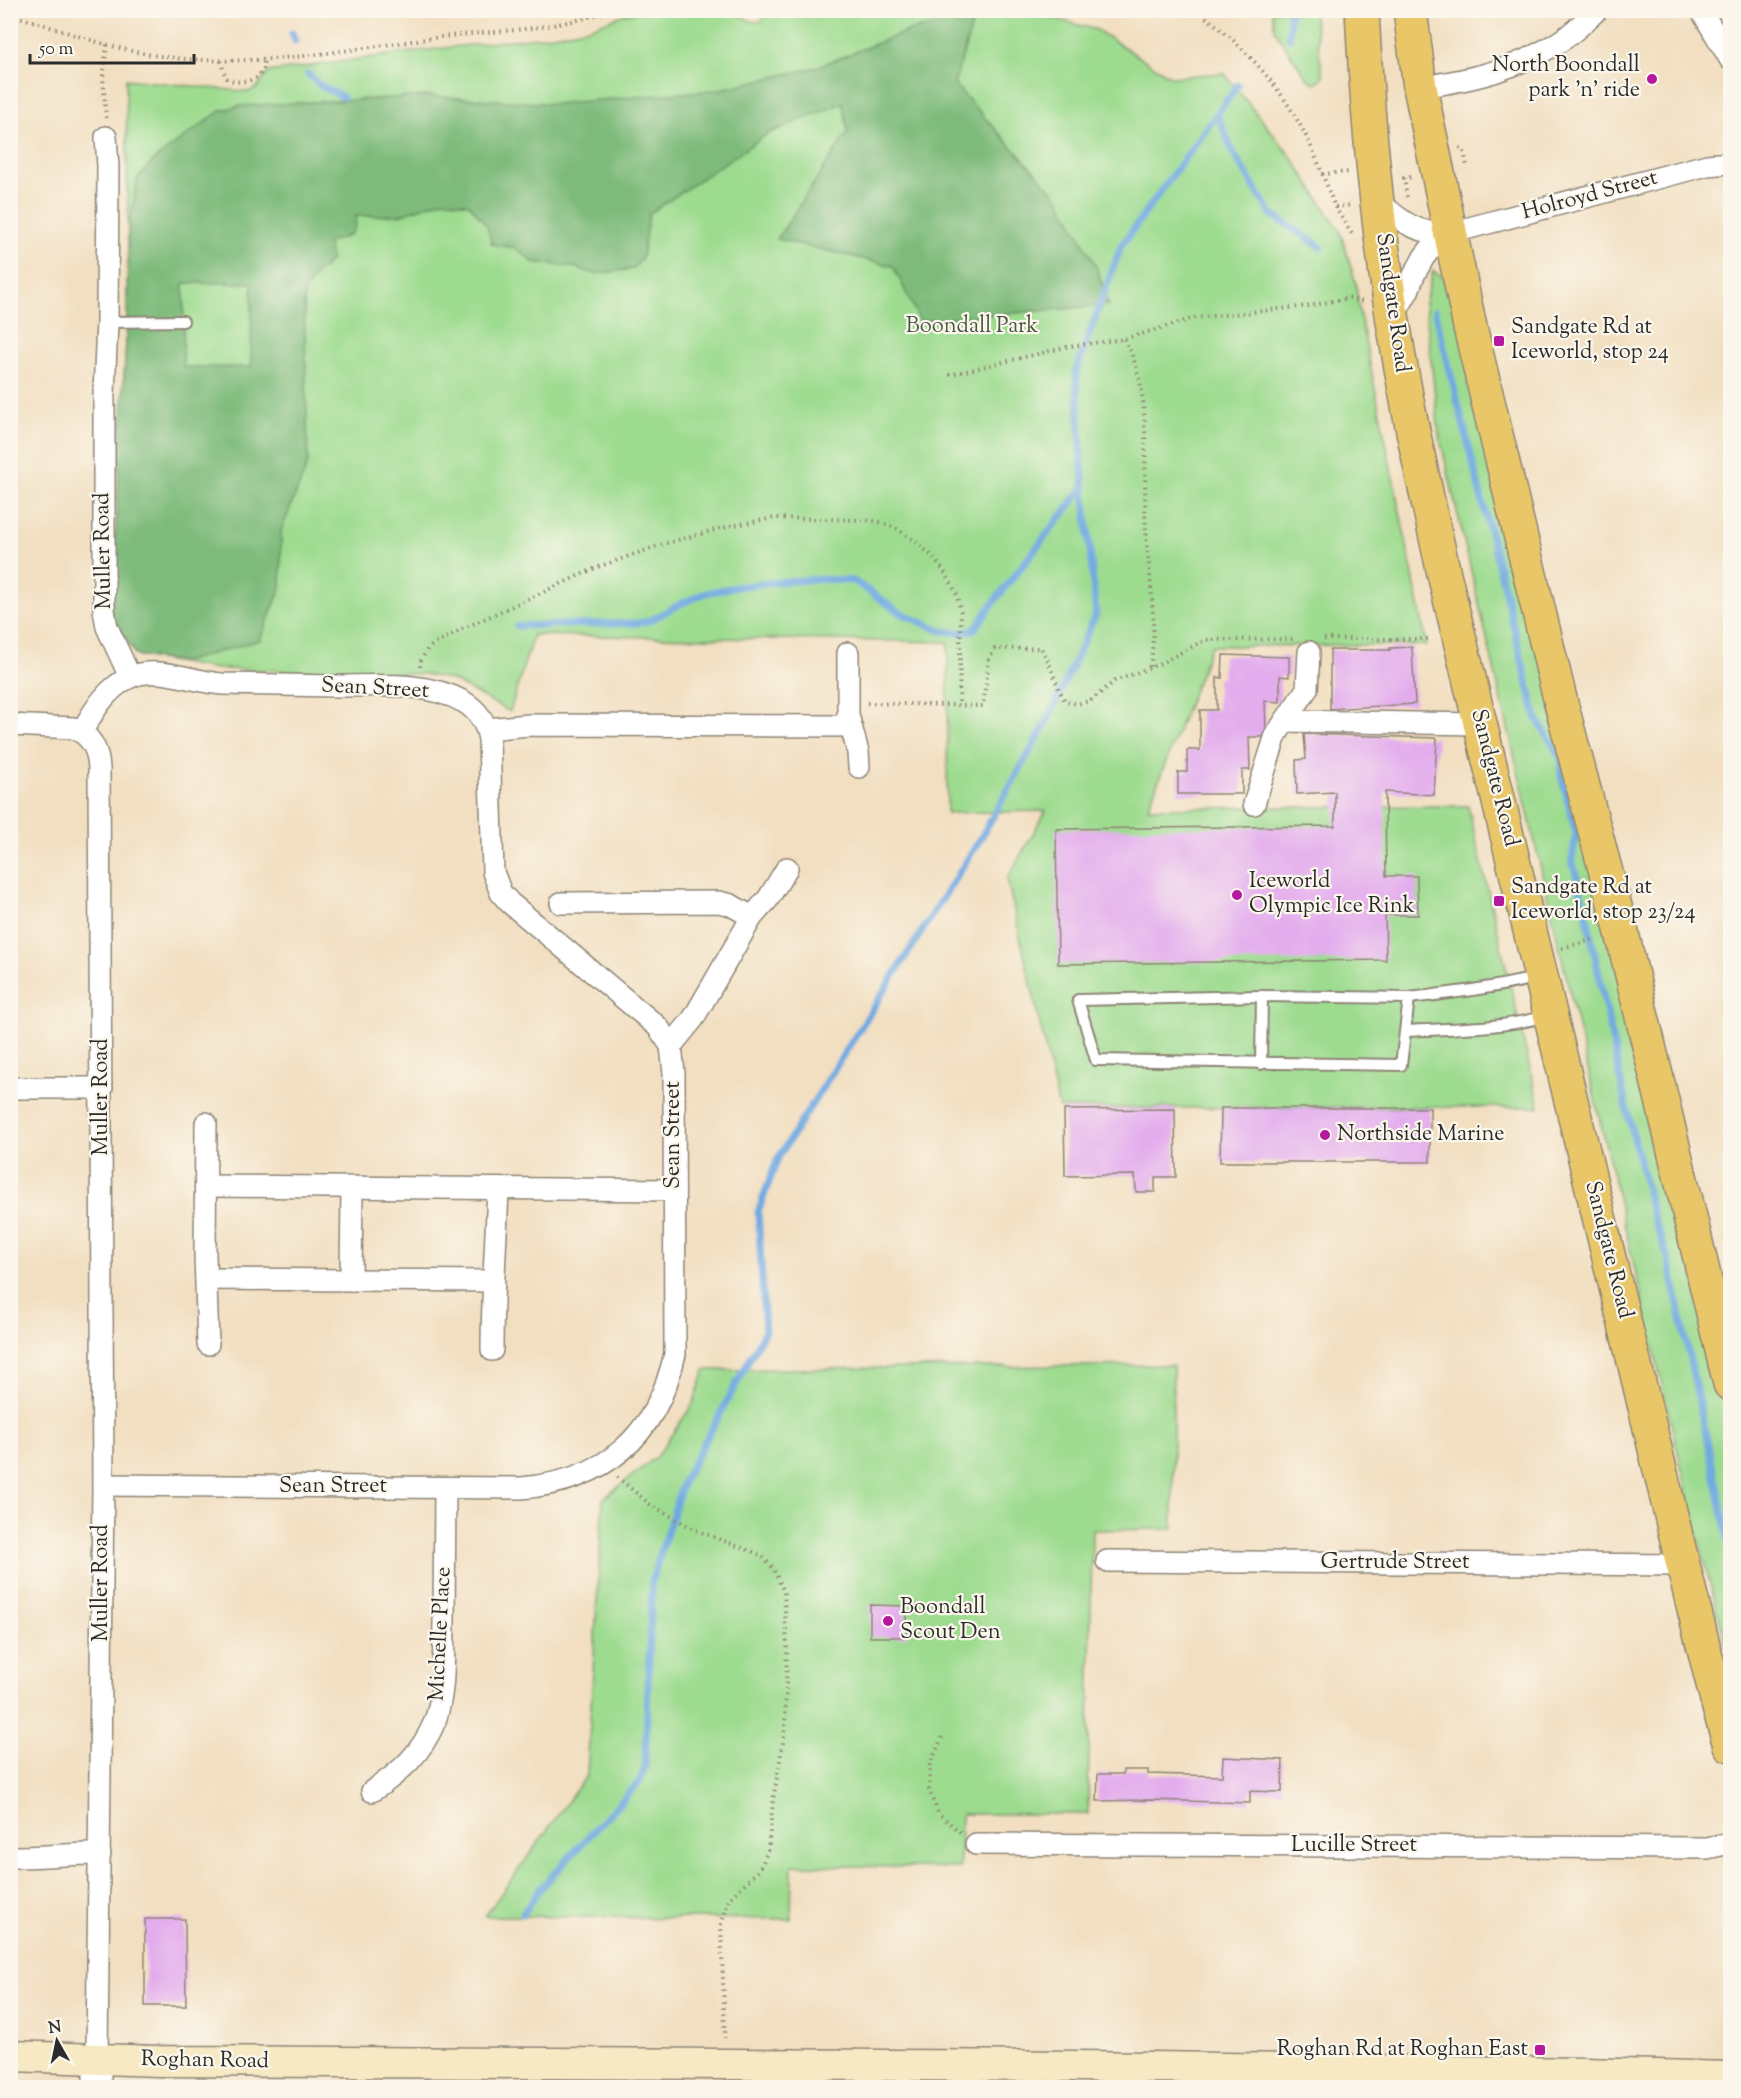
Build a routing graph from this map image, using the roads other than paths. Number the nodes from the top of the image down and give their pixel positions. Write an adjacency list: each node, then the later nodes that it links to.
1 (1362, 10): 9 (highway, Sandgate Road)
2 (1410, 10): 6 (highway)
3 (1597, 10): 6 (street)
4 (1701, 10): 5 (street)
5 (1731, 59)
6 (1420, 87): 10 (highway)
7 (106, 137): 13 (street, Muller Road)
8 (1731, 163): 10 (street, Holroyd Street)
9 (1380, 202): 10 (street); 11 (highway, Sandgate Road)
10 (1450, 233): 11 (street); 47 (highway)
11 (1380, 310): 18 (highway, Sandgate Road)
12 (183, 321): 13 (lane)
13 (107, 322): 16 (street, Muller Road)
14 (1311, 643): 17 (street)
15 (848, 653): 20 (street)
16 (130, 677): 21 (street, Sean Street); 22 (street)
17 (1286, 721): 18 (street); 24 (street)
18 (1480, 724): 28 (highway, Sandgate Road)
19 (10, 725): 22 (street)
20 (850, 726): 21 (street); 23 (street)
21 (487, 729): 33 (street)
22 (82, 731): 36 (street, Muller Road)
23 (859, 767)
24 (1254, 804)
25 (787, 868): 27 (street)
26 (561, 903): 27 (street)
27 (752, 917): 33 (street)
28 (1547, 964): 30 (lane); 31 (highway, Sandgate Road)
29 (1262, 996): 30 (lane); 34 (lane); 34 (lane)
30 (1409, 998): 32 (lane)
31 (1551, 1014): 32 (lane); 51 (highway, Sandgate Road)
32 (1406, 1031): 34 (lane)
33 (671, 1046): 41 (street, Sean Street)
34 (1261, 1064)
35 (10, 1088): 36 (street)
36 (102, 1088): 48 (street, Muller Road)
37 (206, 1123): 38 (street)
38 (206, 1186): 39 (street); 42 (street)
39 (352, 1188): 40 (street); 43 (street)
40 (498, 1189): 41 (street); 44 (street)
41 (674, 1190): 49 (street, Sean Street)
42 (207, 1279): 43 (street); 45 (street)
43 (351, 1280): 44 (street)
44 (493, 1281): 46 (street)
45 (208, 1344)
46 (492, 1350)
47 (1731, 1384)
48 (103, 1485): 49 (street, Sean Street); 56 (street, Muller Road)
49 (445, 1488): 53 (street, Michelle Place)
50 (1107, 1561): 51 (street, Gertrude Street)
51 (1683, 1565): 52 (highway, Sandgate Road)
52 (1731, 1745)
53 (372, 1791)
54 (1731, 1843): 55 (street, Lucille Street)
55 (976, 1844)
56 (100, 1854): 57 (street); 59 (street, Muller Road)
57 (10, 1857)
58 (10, 2056): 59 (main road, Roghan Road)
59 (97, 2058): 61 (main road, Roghan Road); 63 (street, Muller Road)
60 (1731, 2077): 62 (main road, Roghan Road)
61 (1197, 2078): 62 (main road, Roghan Road)
62 (1446, 2079)
63 (97, 2088)

